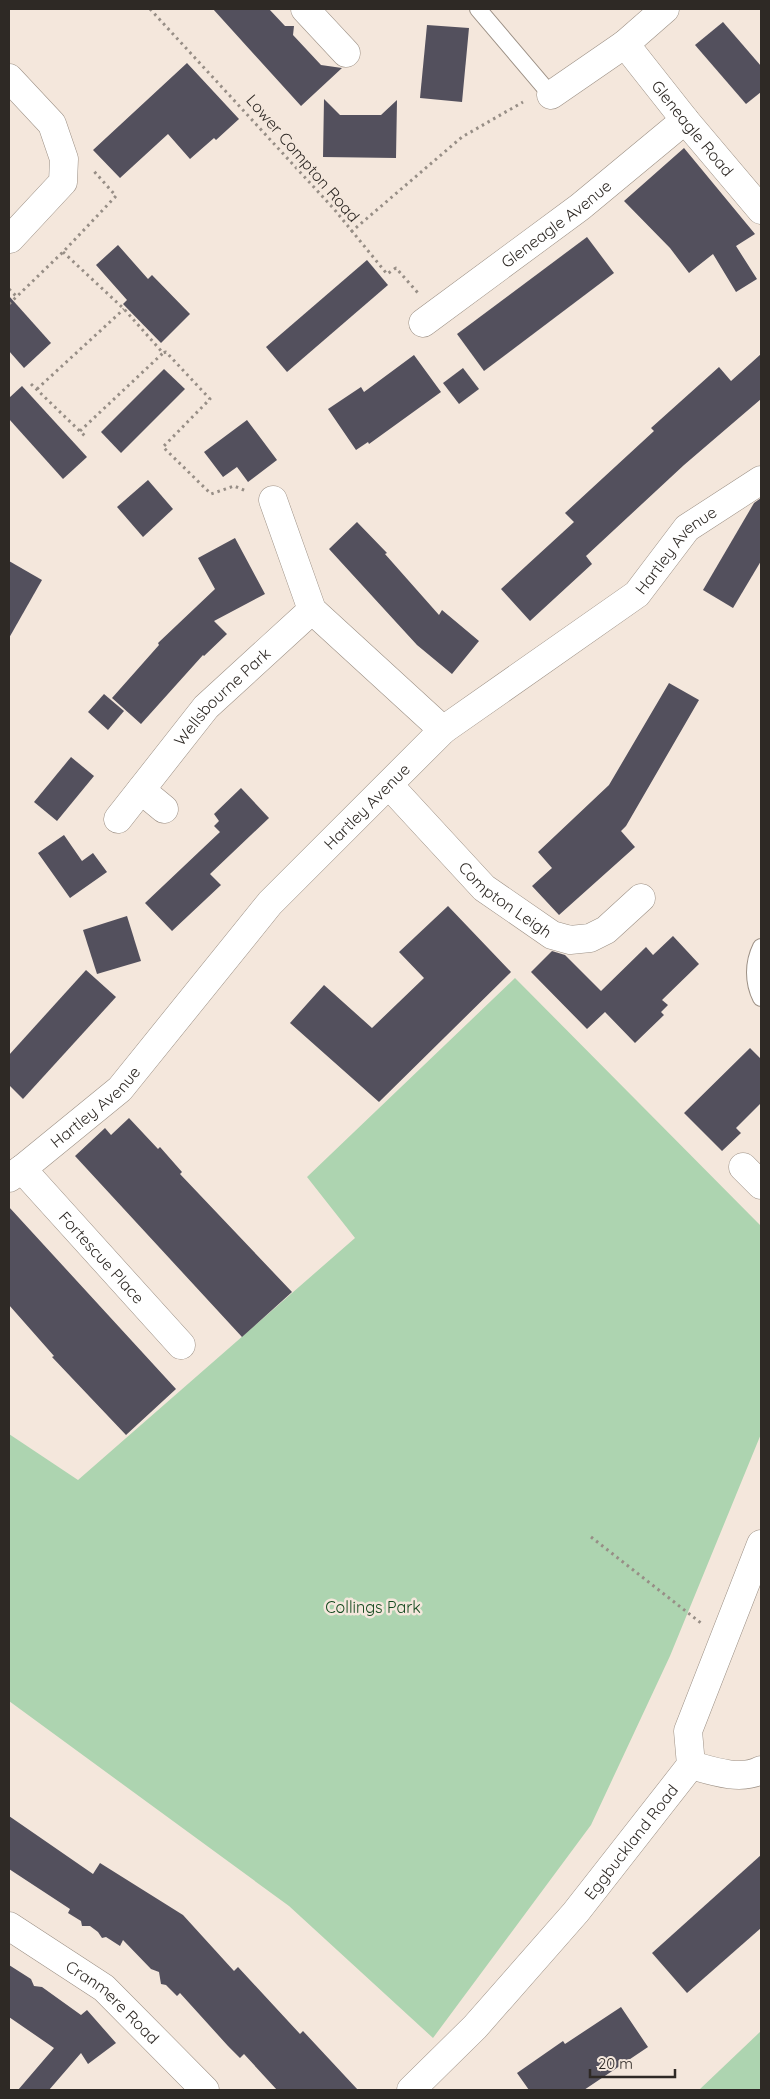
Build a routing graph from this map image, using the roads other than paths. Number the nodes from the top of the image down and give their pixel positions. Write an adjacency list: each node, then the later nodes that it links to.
1 (305, 9): 5 (street)
2 (478, 9): 7 (lane)
3 (665, 9): 4 (street)
4 (626, 44): 7 (street); 8 (street, Gleneagle Road)
5 (346, 53)
6 (9, 78): 10 (street)
7 (548, 92)
8 (685, 120): 9 (street, Gleneagle Road); 11 (street, Gleneagle Avenue)
9 (761, 210)
10 (10, 239)
11 (430, 318)
12 (761, 480): 15 (street, Hartley Avenue)
13 (273, 500): 14 (street)
14 (312, 610): 15 (street); 17 (street, Wellsbourne Park)
15 (443, 730): 16 (street, Hartley Avenue)
16 (389, 785): 20 (street, Compton Leigh); 23 (street, Hartley Avenue)
17 (142, 790): 18 (street); 19 (street, Wellsbourne Park)
18 (164, 809)
19 (118, 820)
20 (641, 898)
21 (761, 947): 22 (lane)
22 (761, 998)
23 (16, 1173): 24 (street, Fortescue Place)
24 (181, 1345)
25 (761, 1544): 26 (street)
26 (690, 1765): 27 (street); 30 (street, Eggbuckland Road)
27 (761, 1770)
28 (9, 1926): 29 (street, Cranmere Road)
29 (205, 2090)
30 (411, 2090)

